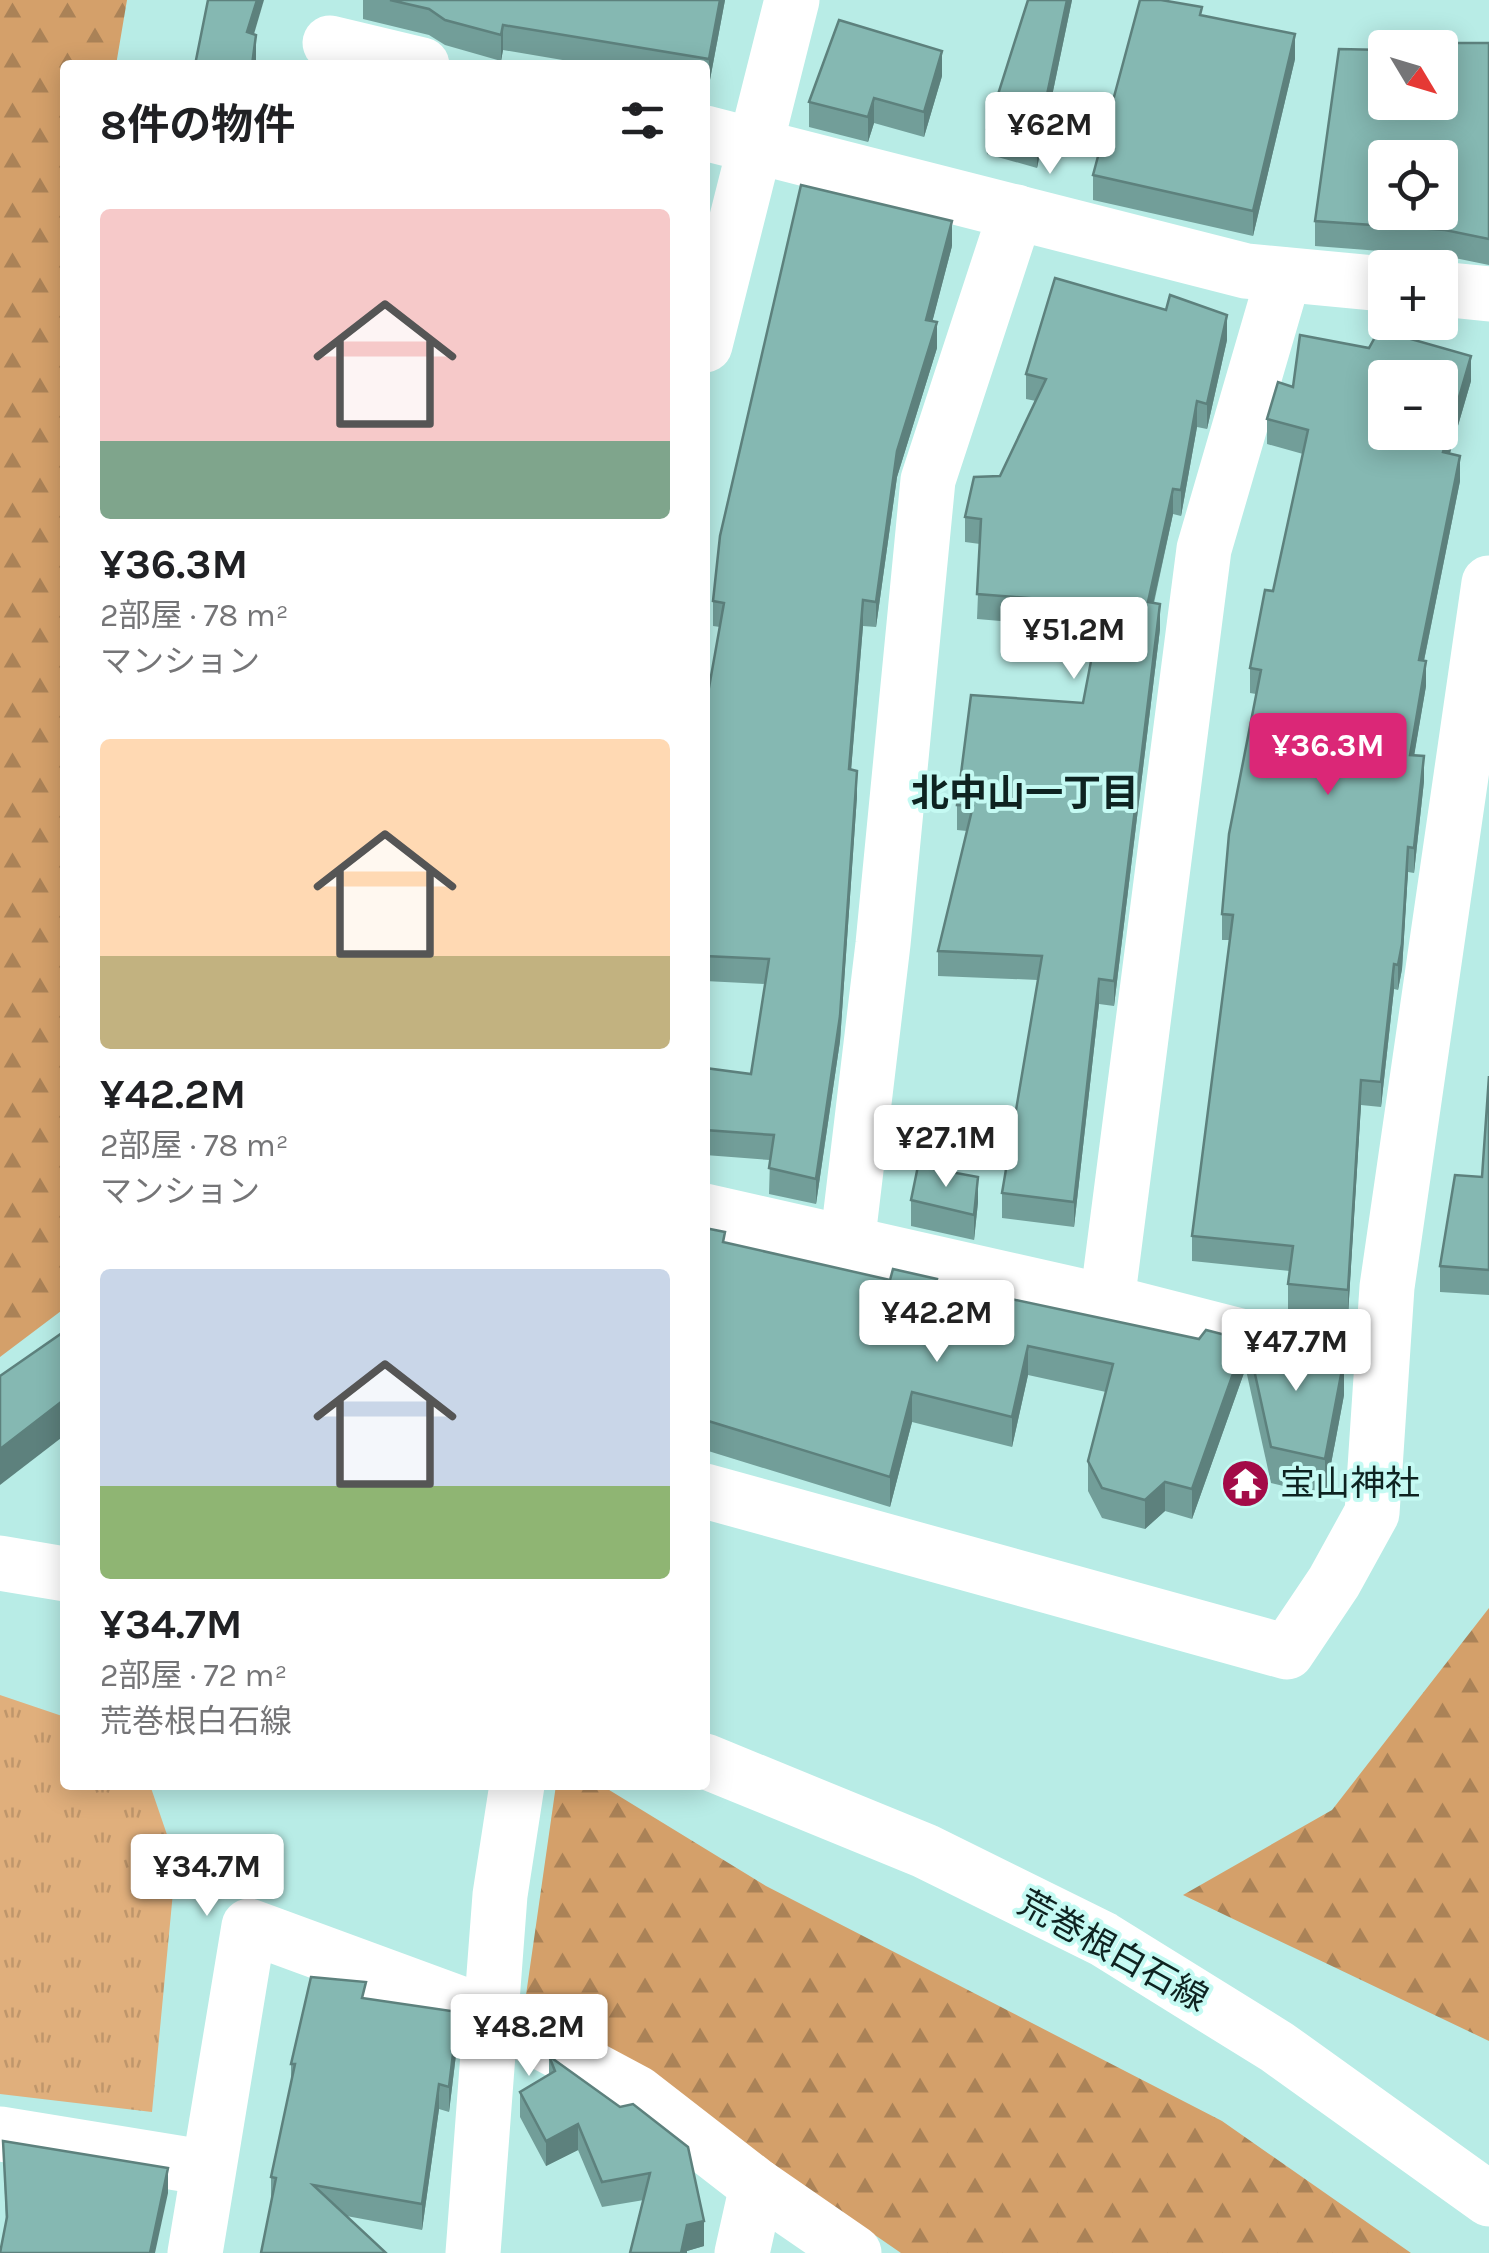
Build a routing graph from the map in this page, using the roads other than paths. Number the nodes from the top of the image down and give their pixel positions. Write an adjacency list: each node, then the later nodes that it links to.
1 (792, 0): 4 (street)
2 (331, 36): 3 (street)
3 (406, 60)
4 (729, 139): 5 (street); 10 (street)
5 (1016, 212): 6 (street); 13 (street)
6 (1284, 275): 7 (street); 14 (street)
7 (1368, 282)
8 (1458, 291): 9 (street)
9 (1489, 294)
10 (710, 302)
11 (1489, 583): 15 (street)
12 (710, 1212): 13 (street)
13 (847, 1245): 14 (street)
14 (1108, 1302): 15 (street)
15 (1380, 1372): 16 (street)
16 (710, 1491)
17 (0, 1563): 18 (street)
18 (60, 1573)
19 (710, 1763): 25 (street, 荒巻根白石線)
20 (516, 1790): 21 (street)
21 (491, 2015): 23 (street); 24 (street); 27 (street)
22 (0, 2134): 23 (street)
23 (208, 2168): 26 (street)
24 (757, 2186): 28 (street); 29 (street)
25 (1489, 2199)
26 (195, 2253)
27 (473, 2253)
28 (742, 2253)
29 (854, 2253)

